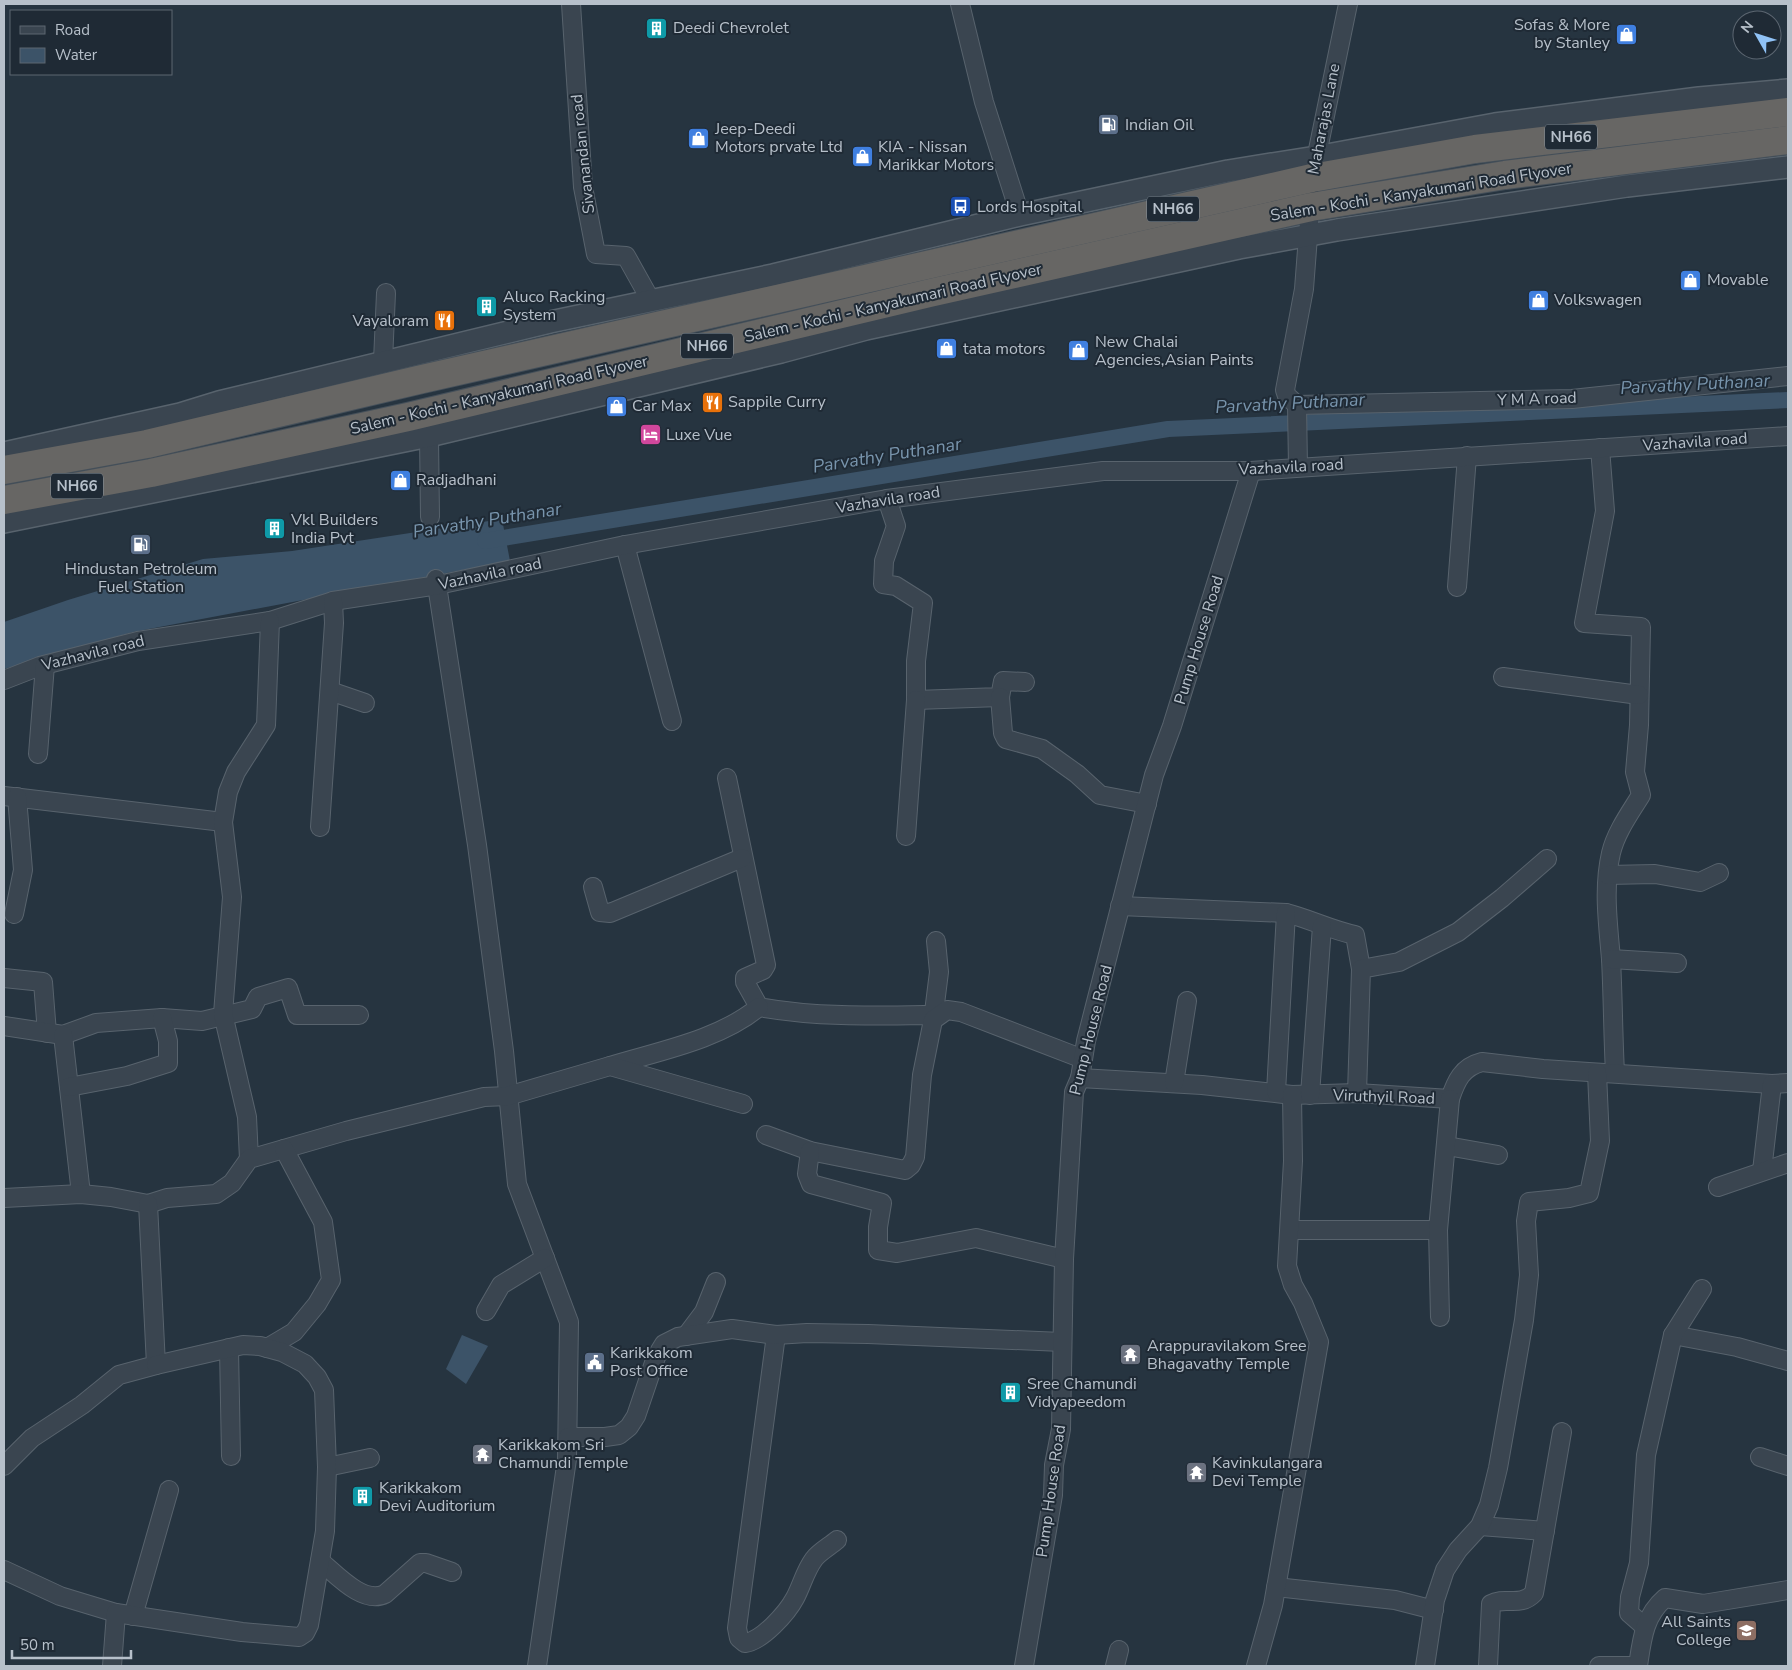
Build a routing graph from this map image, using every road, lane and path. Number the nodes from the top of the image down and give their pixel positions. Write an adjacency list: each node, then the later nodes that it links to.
1 (571, 4): 13 (street, Sivanandan road)
2 (960, 4): 10 (street)
3 (1348, 4): 8 (street, Maharajas Lane)
4 (1788, 90): 8 (street)
5 (1788, 112): 8 (highway, Salem - Kochi - Kanyakumari Road Flyover / NH66)
6 (1788, 140): 9 (highway, Salem - Kochi - Kanyakumari Road Flyover / NH66)
7 (1788, 167): 11 (street)
8 (1314, 168): 9 (street, Maharajas Lane); 10 (street); 23 (highway, Salem - Kochi - Kanyakumari Road Flyover / NH66)
9 (1311, 206): 11 (street, Maharajas Lane); 26 (highway, Salem - Kochi - Kanyakumari Road Flyover / NH66)
10 (1020, 215): 13 (street)
11 (1309, 236): 16 (street, Maharajas Lane); 17 (street)
12 (386, 292): 14 (street)
13 (650, 299): 14 (street)
14 (383, 362): 20 (street)
15 (1788, 376): 16 (street, Y M A road)
16 (1292, 400): 22 (street, Maharajas Lane)
17 (429, 436): 27 (street); 28 (street)
18 (1788, 436): 19 (street, Vazhavila road)
19 (1600, 448): 21 (street, Vazhavila road); 39 (street)
20 (4, 453)
21 (1467, 456): 22 (street, Vazhavila road); 31 (street)
22 (1298, 467): 24 (street, Vazhavila road)
23 (4, 470)
24 (1251, 471): 25 (street, Vazhavila road); 47 (street, Pump House Road)
25 (887, 498): 29 (street, Vazhavila road); 41 (street)
26 (4, 500)
27 (430, 517)
28 (4, 522)
29 (625, 545): 30 (street, Vazhavila road); 43 (street)
30 (437, 582): 32 (street, Vazhavila road); 84 (street)
31 (1457, 587)
32 (333, 601): 33 (street, Vazhavila road); 38 (street)
33 (270, 621): 34 (street, Vazhavila road); 48 (street)
34 (45, 665): 36 (street, Vazhavila road); 44 (street)
35 (1504, 677): 39 (street)
36 (4, 680)
37 (1025, 682): 40 (street)
38 (330, 691): 42 (street); 49 (street)
39 (1639, 696): 54 (street)
40 (1000, 697): 41 (street); 47 (street)
41 (916, 700): 50 (street)
42 (365, 703)
43 (672, 721)
44 (38, 754)
45 (728, 778): 51 (street)
46 (11, 797): 48 (street); 58 (street)
47 (1147, 804): 56 (street, Pump House Road)
48 (223, 822): 67 (street)
49 (320, 827)
50 (906, 836)
51 (742, 858): 55 (street); 66 (street)
52 (1547, 858): 63 (street)
53 (1719, 873): 54 (street)
54 (1608, 875): 61 (street)
55 (593, 887)
56 (1120, 906): 57 (street); 73 (street, Pump House Road)
57 (1286, 913): 59 (street); 82 (street)
58 (14, 914)
59 (1322, 926): 63 (street); 83 (street)
60 (936, 941): 70 (street)
61 (1610, 959): 62 (street); 76 (street)
62 (1677, 963)
63 (1361, 969): 81 (street)
64 (4, 978): 72 (street)
65 (1187, 1001): 78 (street)
66 (759, 1007): 70 (street); 74 (street)
67 (223, 1014): 68 (street); 69 (street); 92 (street)
68 (359, 1015)
69 (162, 1018): 72 (street); 80 (street)
70 (933, 1020): 73 (street); 90 (street)
71 (4, 1026): 72 (street)
72 (55, 1034): 80 (street)
73 (1083, 1059): 77 (street, Pump House Road)
74 (610, 1066): 84 (street); 86 (street)
75 (1597, 1073): 76 (street, Viruthyil Road); 85 (street, Viruthyil Road); 124 (street)
76 (1615, 1073): 79 (street, Viruthyil Road)
77 (1080, 1078): 78 (street, Viruthyil Road); 102 (street, Pump House Road)
78 (1174, 1083): 82 (street, Viruthyil Road)
79 (1780, 1083): 94 (street)
80 (69, 1087): 96 (street)
81 (1357, 1093): 83 (street, Viruthyil Road); 85 (street, Viruthyil Road)
82 (1284, 1094): 83 (street, Viruthyil Road); 99 (street)
83 (1310, 1095)
84 (508, 1096): 89 (street); 101 (street)
85 (1450, 1099): 88 (street)
86 (743, 1104)
87 (766, 1135): 90 (street)
88 (1447, 1146): 91 (street); 100 (street)
89 (284, 1149): 92 (street); 112 (street)
90 (810, 1151): 102 (street)
91 (1498, 1155)
92 (249, 1159): 98 (street)
93 (1788, 1163): 94 (street)
94 (1762, 1170): 95 (street)
95 (1718, 1187)
96 (81, 1194): 97 (street); 98 (street)
97 (4, 1198)
98 (148, 1204): 114 (street)
99 (1291, 1230): 100 (street); 130 (street)
100 (1438, 1230): 106 (street)
101 (545, 1258): 105 (street); 116 (street)
102 (1064, 1259): 110 (street, Pump House Road)
103 (716, 1282): 109 (street)
104 (1702, 1290): 108 (street)
105 (486, 1311)
106 (1440, 1317)
107 (776, 1335): 109 (street); 110 (street); 126 (street)
108 (1673, 1335): 113 (street); 134 (street)
109 (686, 1336): 116 (street)
110 (1062, 1342): 137 (street, Pump House Road)
111 (229, 1348): 112 (street); 114 (street); 117 (street)
112 (267, 1348): 122 (street)
113 (1788, 1361)
114 (156, 1365): 120 (street)
115 (1562, 1432): 125 (street)
116 (568, 1437): 136 (street)
117 (231, 1456)
118 (1760, 1457): 121 (street)
119 (370, 1458): 122 (street)
120 (4, 1466)
121 (1788, 1466)
122 (328, 1467): 127 (street)
123 (169, 1490): 133 (street)
124 (1480, 1526): 125 (street); 132 (street)
125 (1545, 1531): 140 (street)
126 (838, 1540)
127 (320, 1560): 129 (street); 133 (street)
128 (4, 1570): 133 (street)
129 (452, 1572)
130 (1276, 1587): 132 (street); 138 (street)
131 (1788, 1590): 134 (street)
132 (1434, 1610): 139 (street)
133 (124, 1614): 135 (street)
134 (1645, 1626): 142 (street)
135 (112, 1666)
136 (537, 1666)
137 (1024, 1666)
138 (1256, 1666)
139 (1425, 1666)
140 (1488, 1666)
141 (1599, 1666): 142 (street)
142 (1636, 1666)

